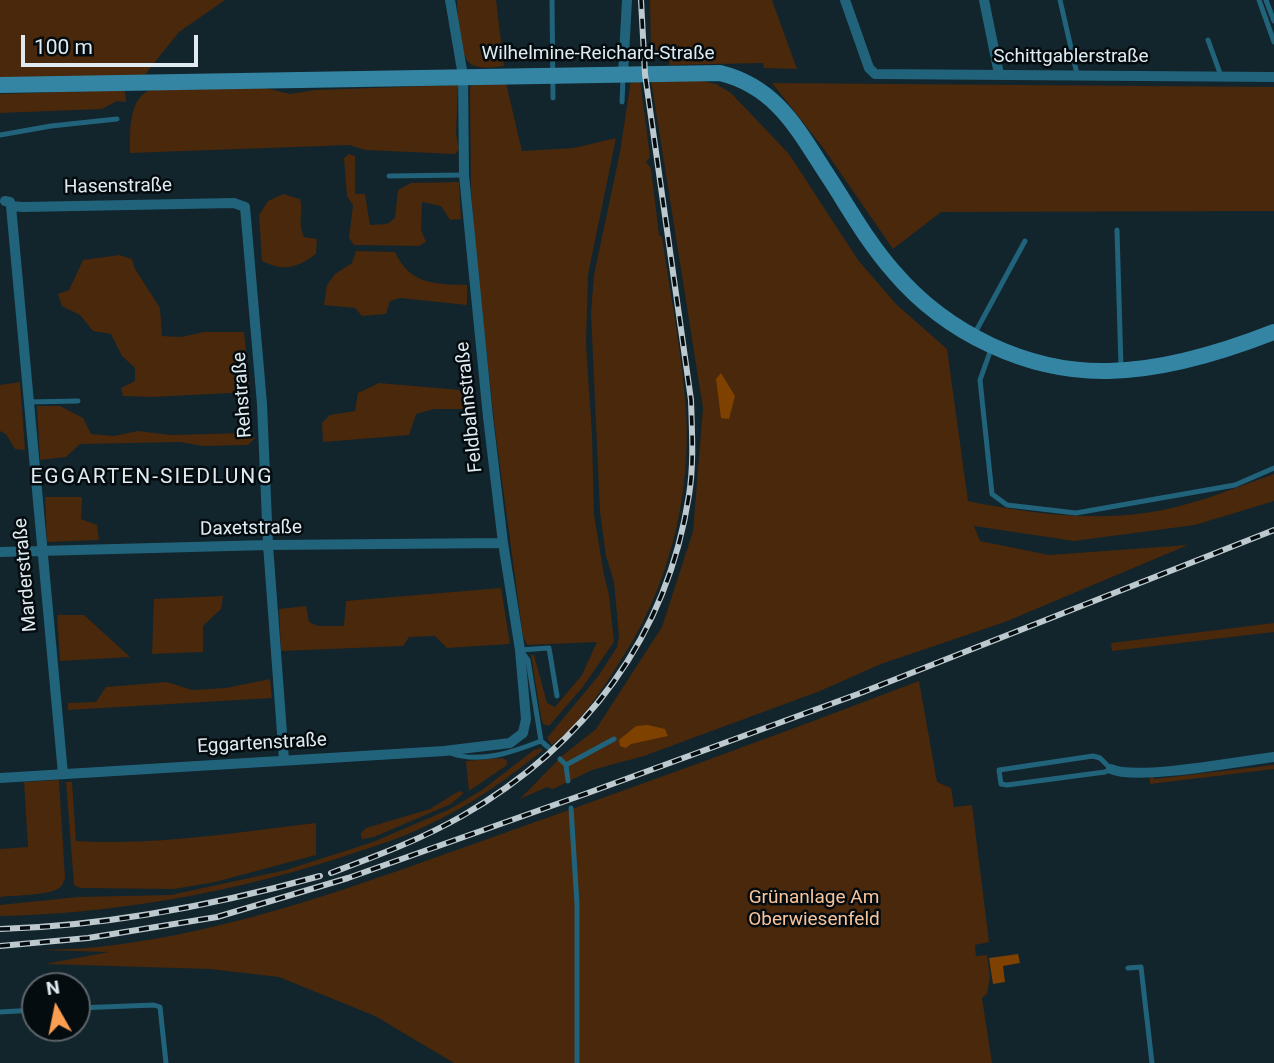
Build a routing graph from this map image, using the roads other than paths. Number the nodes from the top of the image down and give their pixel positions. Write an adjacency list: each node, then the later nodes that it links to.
1 (450, 0): 16 (street, Feldbahnstraße)
2 (552, 0): 15 (lane)
3 (627, 0): 12 (street)
4 (845, 0): 13 (street, Schittgablerstraße)
5 (984, 0): 13 (street)
6 (1060, 0): 14 (lane)
7 (1259, 0): 11 (lane)
8 (1266, 0): 9 (lane)
9 (1274, 21)
10 (1208, 40): 17 (lane)
11 (1274, 42)
12 (624, 74): 15 (street, Wilhelmine-Reichard-Straße); 21 (lane); 31 (street, Wilhelmine-Reichard-Straße)
13 (999, 74): 14 (street, Schittgablerstraße)
14 (1077, 74): 17 (street, Schittgablerstraße)
15 (552, 75): 16 (street, Wilhelmine-Reichard-Straße); 20 (lane)
16 (463, 76): 19 (street, Wilhelmine-Reichard-Straße); 25 (street, Feldbahnstraße)
17 (1221, 76): 18 (street, Schittgablerstraße)
18 (1274, 77)
19 (0, 85)
20 (553, 98)
21 (622, 102)
22 (117, 119): 23 (lane)
23 (0, 135)
24 (389, 176): 25 (lane)
25 (464, 176): 37 (street, Feldbahnstraße)
26 (234, 203): 27 (street, Hasenstraße); 38 (street, Rehstraße)
27 (8, 204): 35 (street, Marderstraße)
28 (1117, 230): 33 (lane)
29 (1026, 241): 31 (lane)
30 (1274, 332): 33 (street, Wilhelmine-Reichard-Straße)
31 (973, 336): 32 (street, Wilhelmine-Reichard-Straße)
32 (992, 346): 33 (street, Wilhelmine-Reichard-Straße); 36 (lane)
33 (1121, 370)
34 (78, 401): 35 (lane)
35 (28, 402): 40 (street, Marderstraße)
36 (1274, 468)
37 (503, 543): 38 (street, Daxetstraße); 41 (street, Feldbahnstraße)
38 (268, 545): 40 (street, Daxetstraße); 50 (street, Rehstraße)
39 (0, 552): 40 (street, Daxetstraße)
40 (41, 552): 53 (street, Marderstraße)
41 (520, 650): 42 (lane); 43 (street, Feldbahnstraße); 45 (lane)
42 (557, 696)
43 (523, 733): 47 (street, Eggartenstraße)
44 (614, 739): 51 (lane)
45 (541, 741): 46 (lane); 47 (lane)
46 (548, 747)
47 (444, 751): 50 (street, Eggartenstraße)
48 (1274, 757): 52 (street)
49 (560, 759): 51 (lane)
50 (284, 760): 53 (street, Eggartenstraße)
51 (566, 765): 55 (lane)
52 (1111, 769): 52 (lane)
53 (62, 774): 54 (street, Eggartenstraße)
54 (0, 778)
55 (568, 781)
56 (571, 808): 62 (lane)
57 (1128, 968): 63 (lane)
58 (91, 1007): 61 (lane)
59 (21, 1011): 60 (lane)
60 (0, 1012)
61 (166, 1063)
62 (578, 1063)
63 (1152, 1063)

